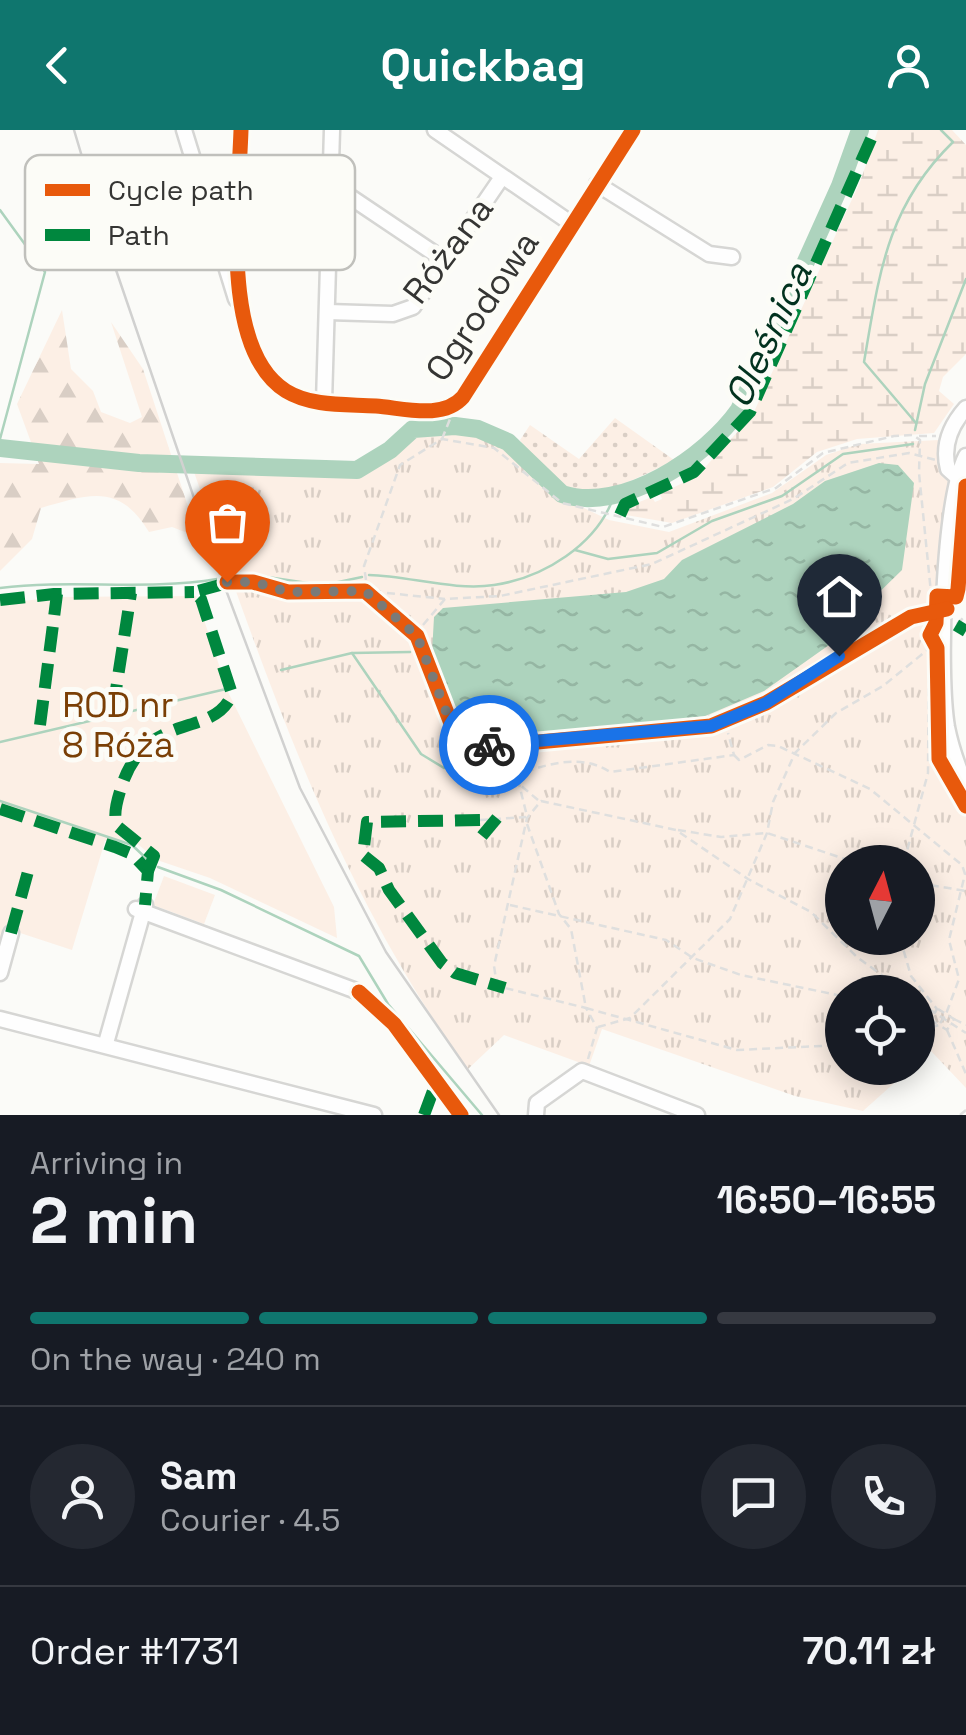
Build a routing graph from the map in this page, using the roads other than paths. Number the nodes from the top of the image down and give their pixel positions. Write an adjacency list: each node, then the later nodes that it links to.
1 (184, 130): 6 (street)
2 (241, 130): 7 (street)
3 (332, 130): 8 (street)
4 (435, 130): 9 (street)
5 (633, 130): 10 (street, Ogrodowa)
6 (192, 155)
7 (241, 155)
8 (332, 155)
9 (502, 177): 12 (street); 14 (street, Różana)
10 (598, 184): 12 (street, Ogrodowa); 13 (street)
11 (355, 200): 14 (street)
12 (572, 224): 20 (street, Ogrodowa)
13 (732, 257)
14 (444, 260): 19 (street, Różana)
15 (228, 270): 18 (street)
16 (240, 270): 18 (street)
17 (329, 270): 19 (street)
18 (240, 309): 20 (street)
19 (328, 312): 20 (street)
20 (324, 402)
21 (966, 408): 23 (street)
22 (966, 456): 23 (street)
23 (957, 477): 25 (street)
24 (227, 582): 25 (street)
25 (952, 610): 26 (street)
26 (966, 786)
27 (12, 933): 28 (street)
28 (0, 973)
29 (358, 992): 31 (street)
30 (0, 1018): 31 (street)
31 (106, 1043): 32 (street)
32 (374, 1115)
33 (536, 1115): 34 (street)
34 (696, 1115)

